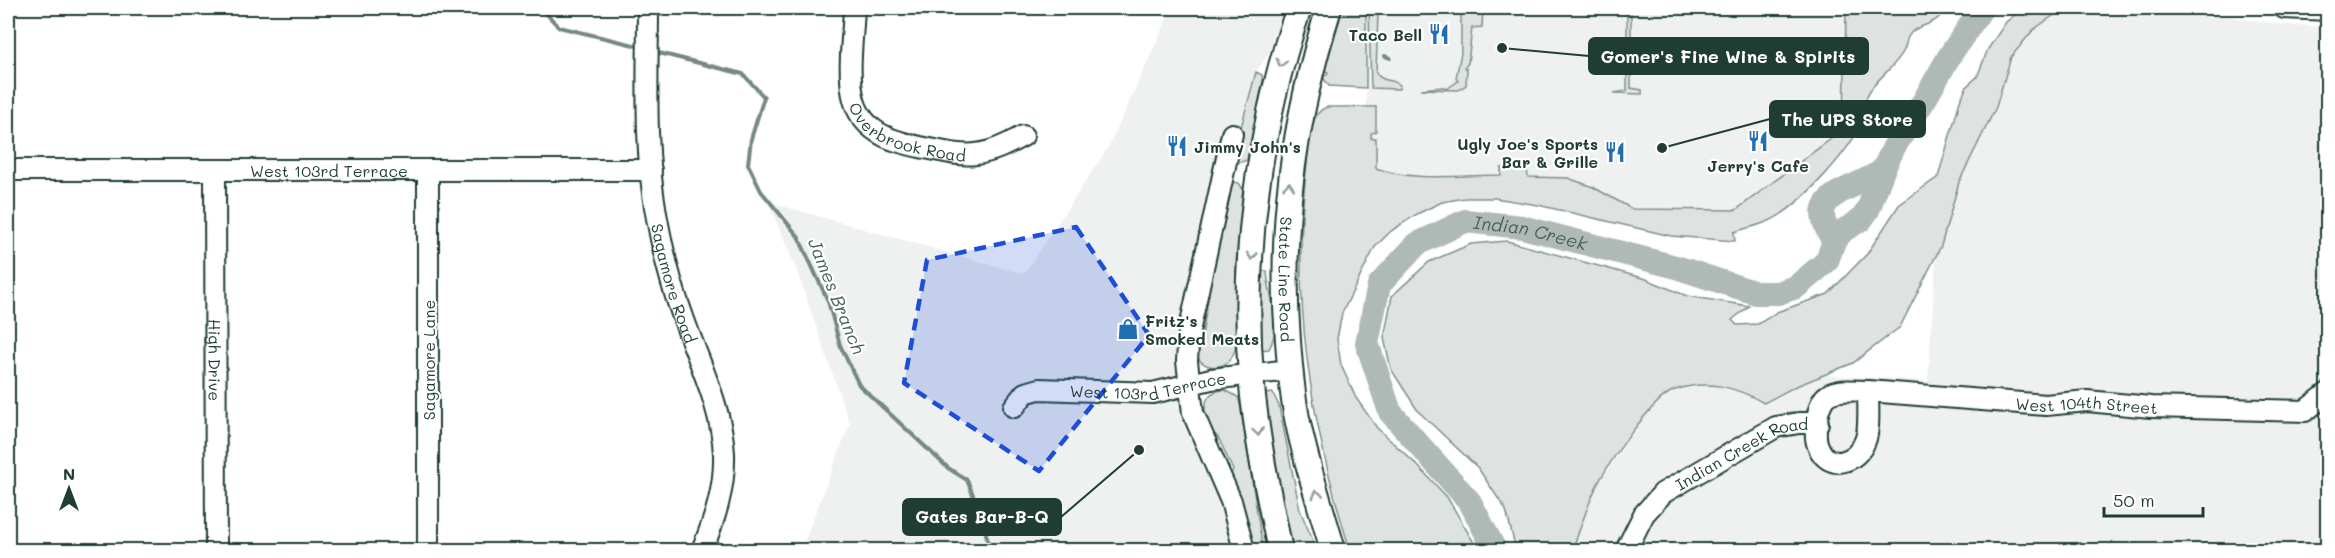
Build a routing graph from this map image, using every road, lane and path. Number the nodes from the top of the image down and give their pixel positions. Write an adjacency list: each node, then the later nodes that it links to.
1 (648, 8): 12 (street, Sagamore Road)
2 (854, 8): 8 (street, Overbrook Road)
3 (1299, 8): 14 (main road, State Line Road, one-way to 14)
4 (1329, 8): 13 (main road, State Line Road, one-way to 4)
5 (2284, 8): 6 (street)
6 (2328, 10)
7 (1232, 134): 15 (street)
8 (1023, 136)
9 (8, 170): 10 (street, West 103rd Terrace)
10 (215, 170): 11 (street, West 103rd Terrace); 20 (street, High Drive)
11 (428, 170): 12 (street, West 103rd Terrace); 21 (street, Sagamore Lane)
12 (651, 170): 22 (street, Sagamore Road)
13 (1290, 370): 14 (street, West 103rd Terrace); 25 (main road, State Line Road, one-way to 13)
14 (1251, 374): 15 (street, West 103rd Terrace); 24 (main road, State Line Road, one-way to 24)
15 (1190, 385): 18 (street, West 103rd Terrace); 23 (street)
16 (1868, 391): 17 (street, West 104th Street); 19 (street, Indian Creek Road); 19 (street)
17 (2328, 393)
18 (1014, 407)
19 (1818, 423): 26 (street, Indian Creek Road)
20 (216, 550)
21 (428, 550)
22 (702, 550)
23 (1244, 550)
24 (1281, 550)
25 (1333, 550)
26 (1626, 550)

